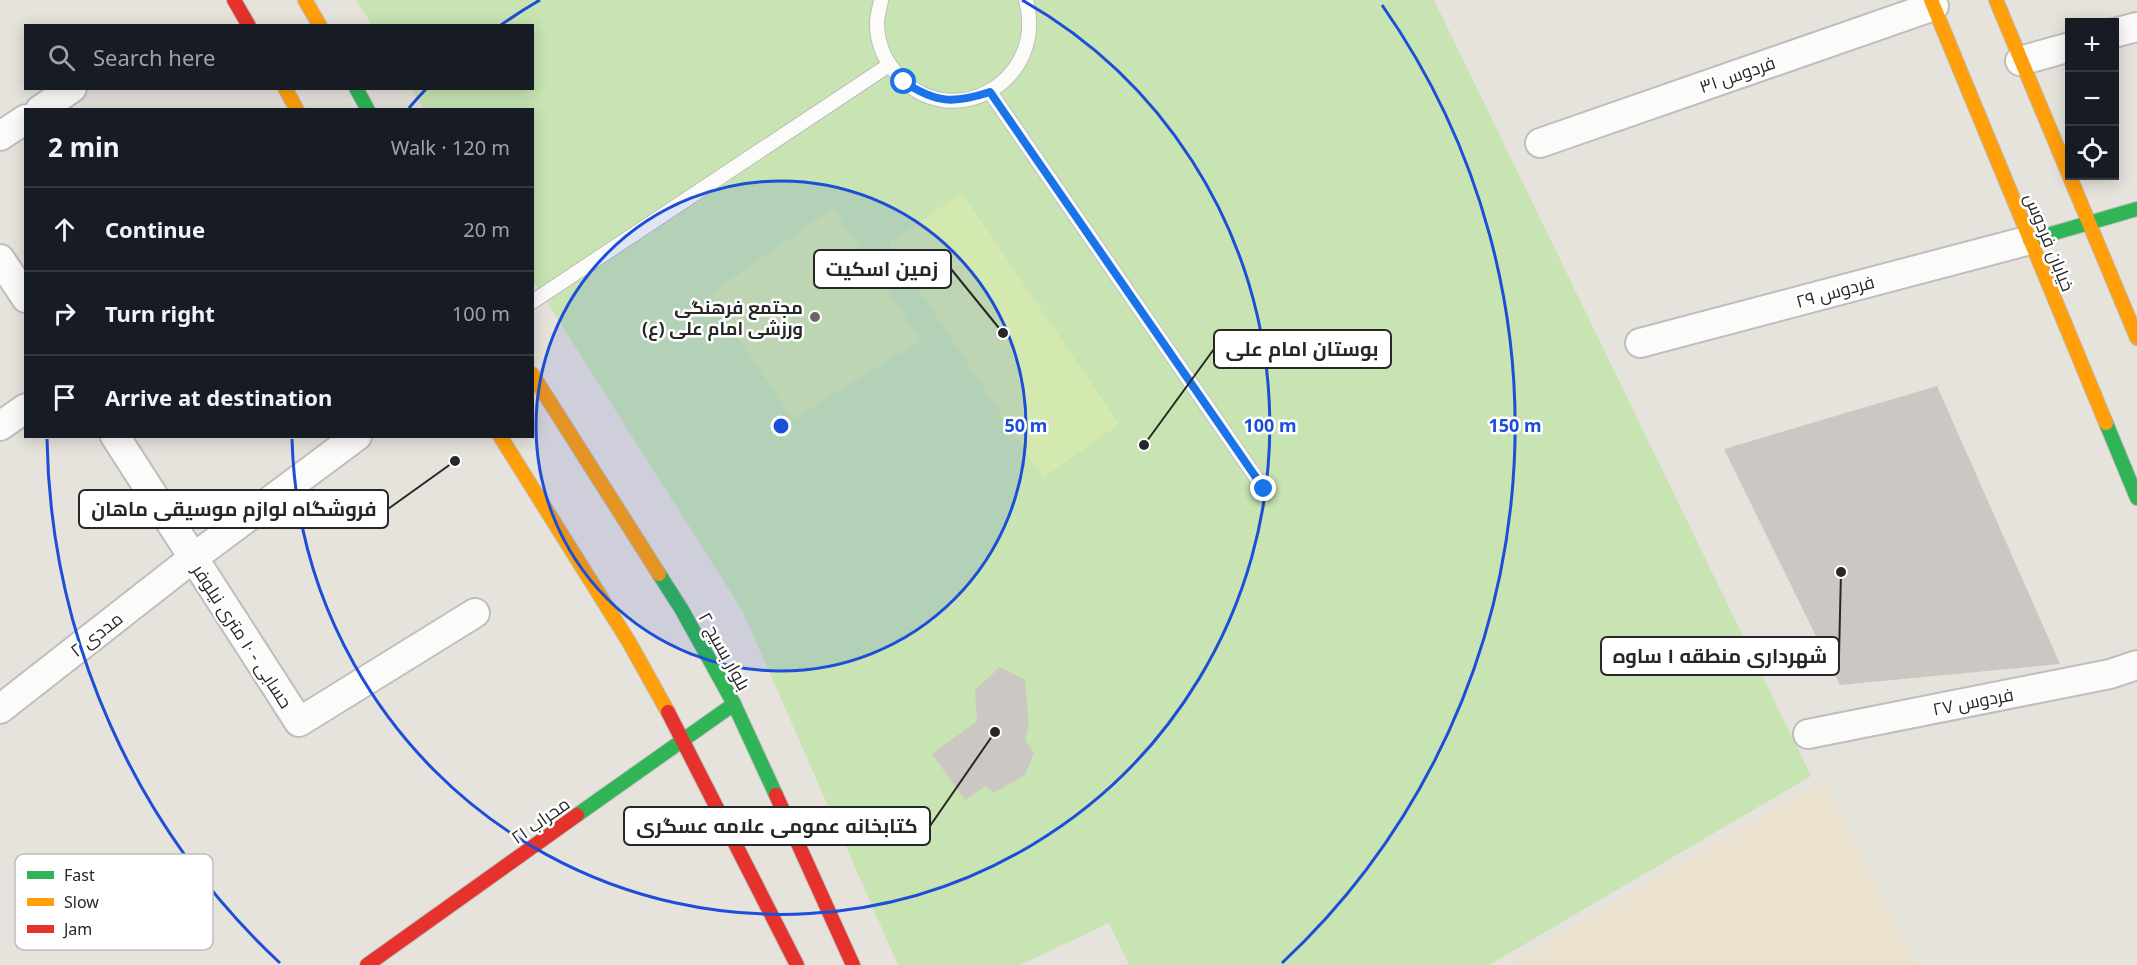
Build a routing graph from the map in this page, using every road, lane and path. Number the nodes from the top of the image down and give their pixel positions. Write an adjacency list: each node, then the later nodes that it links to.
1 (234, 0): 7 (street)
2 (305, 0): 8 (street)
3 (881, 0): 13 (lane)
4 (1026, 0): 17 (lane)
5 (1996, 0): 12 (street)
6 (1932, 3): 23 (street, فردوس ۳۱); 26 (street, خیابان فردوس)
7 (248, 24)
8 (319, 24)
9 (2137, 27): 10 (street)
10 (2119, 32)
11 (2065, 48): 12 (street)
12 (2020, 61): 25 (street)
13 (889, 65): 17 (lane); 29 (lane)
14 (69, 90): 18 (street)
15 (286, 90): 19 (street)
16 (357, 90): 20 (street)
17 (990, 92): 38 (lane)
18 (43, 108)
19 (296, 108)
20 (367, 108)
21 (24, 120): 22 (street)
22 (0, 136)
23 (1540, 143)
24 (2137, 209): 25 (street)
25 (2089, 224): 26 (street); 30 (street)
26 (2030, 240): 31 (street, فردوس ۲۹); 39 (street, خیابان فردوس)
27 (0, 259): 28 (street)
28 (24, 295)
29 (534, 301)
30 (2137, 338)
31 (1640, 343)
32 (534, 377): 43 (street, بلوار بسیج ۲)
33 (24, 409): 34 (street)
34 (0, 426)
35 (116, 438): 40 (street, حسابی - ۱۰ متری نیلوفر)
36 (354, 438): 40 (street, مددی ۲)
37 (501, 438): 46 (street)
38 (1264, 489)
39 (2137, 498)
40 (193, 558): 41 (street, حسابی - ۱۰ متری نیلوفر); 44 (street, مددی ۲)
41 (475, 613)
42 (2137, 665): 45 (street, فردوس ۲۷)
43 (734, 704): 46 (street, محراب ۲۱); 49 (street, بلوار بسیج ۲)
44 (0, 709)
45 (1808, 734)
46 (684, 740): 47 (street, محراب ۲۱); 48 (street)
47 (367, 965)
48 (797, 965)
49 (853, 965)

